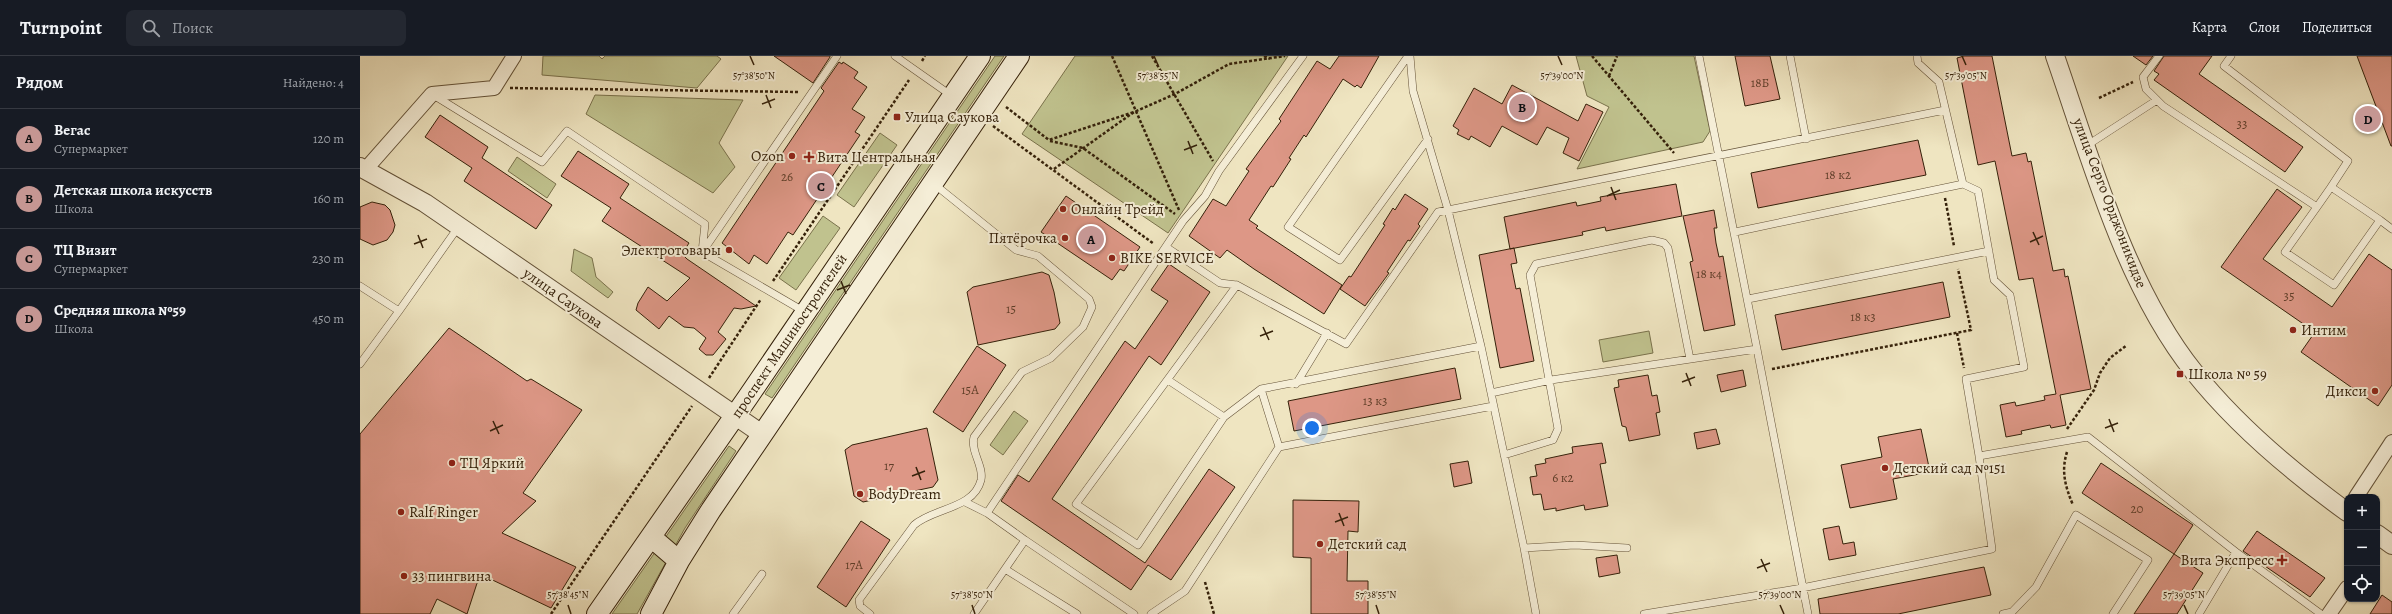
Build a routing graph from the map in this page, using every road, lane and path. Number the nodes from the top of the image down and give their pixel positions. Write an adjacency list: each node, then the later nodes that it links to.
1 (514, 56): 25 (street)
2 (837, 56): 26 (lane)
3 (895, 56): 22 (lane)
4 (925, 56): 22 (path)
5 (980, 56): 29 (main road, проспект Машиностроителей)
6 (1019, 56): 46 (main road)
7 (1112, 56): 34 (path)
8 (1152, 56): 28 (path)
9 (1264, 56): 21 (path)
10 (1285, 56): 21 (path)
11 (1303, 56): 45 (lane)
12 (1409, 56): 36 (lane); 36 (lane)
13 (1592, 56): 23 (path)
14 (1617, 56): 23 (path)
15 (1699, 56): 41 (lane)
16 (1790, 56): 37 (lane)
17 (1917, 56): 32 (lane)
18 (2055, 56): 39 (street, улица Серго Орджоникидзе)
19 (2159, 56): 24 (lane)
20 (2231, 56): 48 (lane)
21 (1270, 60): 28 (path)
22 (916, 70): 29 (lane); 63 (path)
23 (1609, 76): 42 (path)
24 (2143, 77): 30 (path); 31 (lane)
25 (494, 88): 26 (path); 27 (street)
26 (812, 92): 59 (lane)
27 (432, 94): 43 (street); 59 (lane)
28 (1175, 94): 34 (path); 45 (path)
29 (952, 96): 66 (main road, проспект Машиностроителей)
30 (2099, 98)
31 (2157, 100): 39 (lane); 50 (lane)
32 (1945, 110): 37 (lane); 47 (lane)
33 (1003, 111): 38 (path)
34 (1134, 112): 38 (path); 40 (path); 52 (path)
35 (996, 122): 44 (path)
36 (1428, 139): 51 (lane)
37 (1806, 139): 41 (lane)
38 (1049, 140): 40 (path)
39 (2086, 146): 94 (street, улица Серго Орджоникидзе)
40 (1083, 148): 44 (path); 52 (path)
41 (1720, 156): 42 (lane); 56 (lane)
42 (1683, 164): 51 (lane)
43 (363, 169): 54 (street, улица Саукова)
44 (1054, 169): 57 (path)
45 (1219, 171): 52 (lane)
46 (932, 183): 85 (main road); 93 (lane)
47 (1963, 184): 49 (lane); 58 (lane)
48 (2331, 187): 50 (lane); 53 (lane)
49 (1943, 188): 56 (lane); 60 (path)
50 (2317, 207): 53 (lane)
51 (1448, 210): 68 (lane); 70 (lane)
52 (1184, 220): 57 (lane)
53 (2380, 220): 55 (lane)
54 (458, 226): 65 (lane); 80 (street, улица Саукова)
55 (2392, 229)
56 (1735, 232): 64 (lane)
57 (1165, 249): 61 (lane); 95 (lane)
58 (1989, 251): 60 (lane); 75 (lane)
59 (702, 252): 63 (lane)
60 (1956, 258): 64 (lane); 67 (path)
61 (1237, 285): 68 (lane); 76 (lane)
62 (360, 286): 65 (lane)
63 (768, 289): 66 (lane); 80 (path)
64 (1748, 299): 71 (lane)
65 (399, 311): 73 (lane)
66 (806, 312): 83 (main road, проспект Машиностроителей)
67 (1957, 333): 74 (path); 75 (path)
68 (1328, 334): 78 (lane)
69 (2127, 345): 87 (path)
70 (1481, 346): 78 (lane); 81 (lane)
71 (1757, 349): 72 (lane); 74 (lane)
72 (1690, 359): 77 (lane); 77 (lane)
73 (360, 364)
74 (1761, 371): 106 (lane)
75 (1966, 379): 91 (lane)
76 (1168, 380): 84 (lane); 84 (lane)
77 (1551, 380): 81 (lane); 90 (lane)
78 (1296, 384): 79 (lane)
79 (1261, 389): 84 (lane); 89 (lane)
80 (701, 393): 83 (street, улица Саукова); 108 (path)
81 (1491, 393): 82 (lane)
82 (1493, 406): 89 (lane); 90 (lane)
83 (735, 415): 85 (street, улица Саукова); 97 (main road, проспект Машиностроителей)
84 (1224, 417)
85 (762, 434): 102 (main road)
86 (2071, 440): 87 (lane); 96 (path); 101 (lane)
87 (2057, 442): 91 (lane)
88 (2392, 442): 92 (street)
89 (1279, 447): 103 (lane)
90 (1504, 455): 99 (lane)
91 (1979, 456): 106 (lane)
92 (2358, 494)
93 (965, 502): 95 (lane); 112 (lane)
94 (2344, 510)
95 (987, 513): 98 (lane)
96 (2076, 515): 121 (lane); 122 (lane)
97 (651, 537): 102 (main road); 109 (main road, проспект Машиностроителей)
98 (1025, 540): 104 (lane); 115 (lane)
99 (1524, 548): 100 (lane); 118 (lane)
100 (1627, 548)
101 (2236, 552): 123 (lane); 124 (lane)
102 (679, 561): 110 (main road)
103 (1201, 566): 116 (lane); 117 (path)
104 (1005, 570): 113 (lane); 114 (lane)
105 (762, 574): 111 (lane)
106 (1802, 588): 119 (lane); 120 (lane)
107 (2344, 592): 125 (street)
108 (551, 614)
109 (597, 614)
110 (651, 614)
111 (733, 614)
112 (870, 614)
113 (974, 614)
114 (1077, 614)
115 (1134, 614)
116 (1152, 614)
117 (1214, 614)
118 (1536, 614)
119 (1644, 614)
120 (1808, 614)
121 (2003, 614)
122 (2113, 614)
123 (2199, 614)
124 (2321, 614)
125 (2329, 614)

